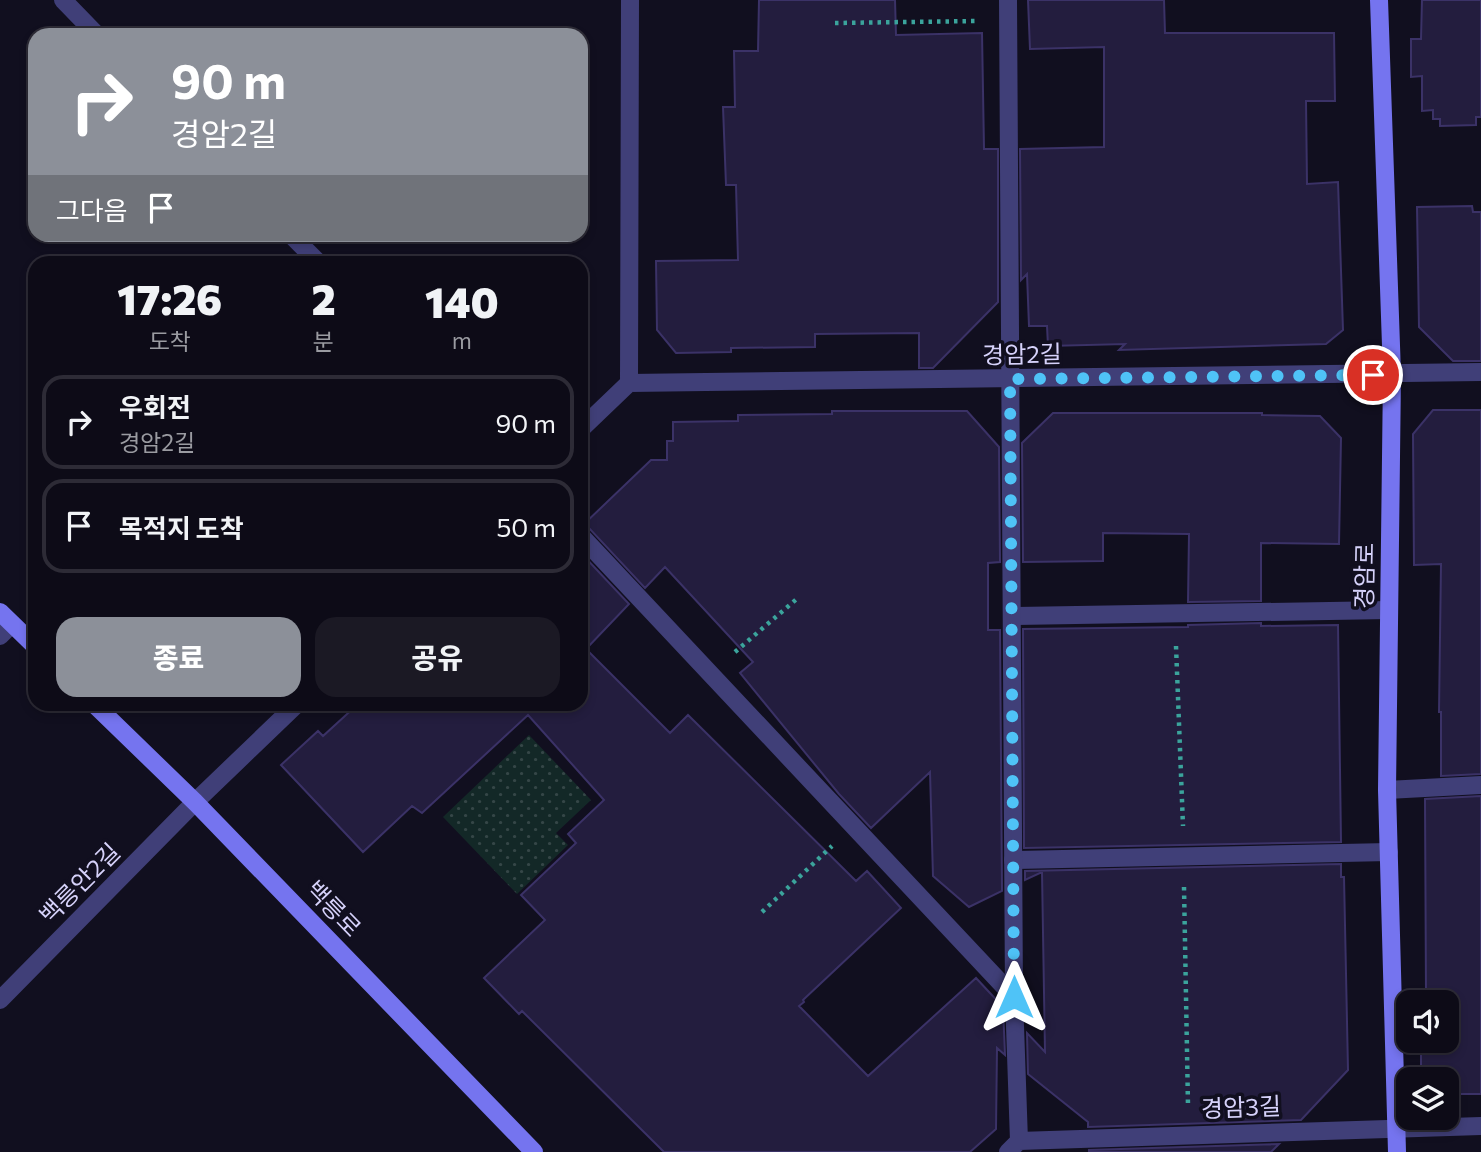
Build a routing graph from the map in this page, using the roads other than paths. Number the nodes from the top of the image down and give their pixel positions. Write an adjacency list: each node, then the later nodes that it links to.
1 (63, 0): 5 (street)
2 (629, 0): 11 (street)
3 (1008, 0): 10 (street)
4 (1379, 0): 9 (street, 경암로)
5 (90, 28)
6 (298, 242): 7 (street)
7 (311, 256)
8 (1481, 372): 9 (street, 경암2길)
9 (1392, 374): 10 (street, 경암2길); 14 (street, 경암로)
10 (1010, 379): 11 (street, 경암2길); 15 (street)
11 (629, 383): 12 (street)
12 (588, 422)
13 (588, 543): 25 (street)
14 (1389, 610): 15 (street); 21 (street, 경암로)
15 (1012, 617): 24 (street)
16 (4, 624): 17 (street)
17 (28, 641)
18 (101, 711): 22 (street, 백릉로)
19 (290, 711): 22 (street)
20 (1481, 785): 21 (street)
21 (1387, 790): 23 (street, 경암로)
22 (195, 802): 26 (street, 백릉안2길); 33 (street, 백릉로)
23 (1389, 852): 24 (street); 27 (street, 경암로)
24 (1013, 860): 25 (street)
25 (1014, 997): 32 (street)
26 (0, 1000)
27 (1396, 1093)
28 (1459, 1126): 29 (street, 경암3길)
29 (1481, 1126)
30 (1396, 1127): 32 (street, 경암3길)
31 (1397, 1130): 34 (street, 경암로)
32 (1014, 1146)
33 (534, 1152)
34 (1397, 1152)

